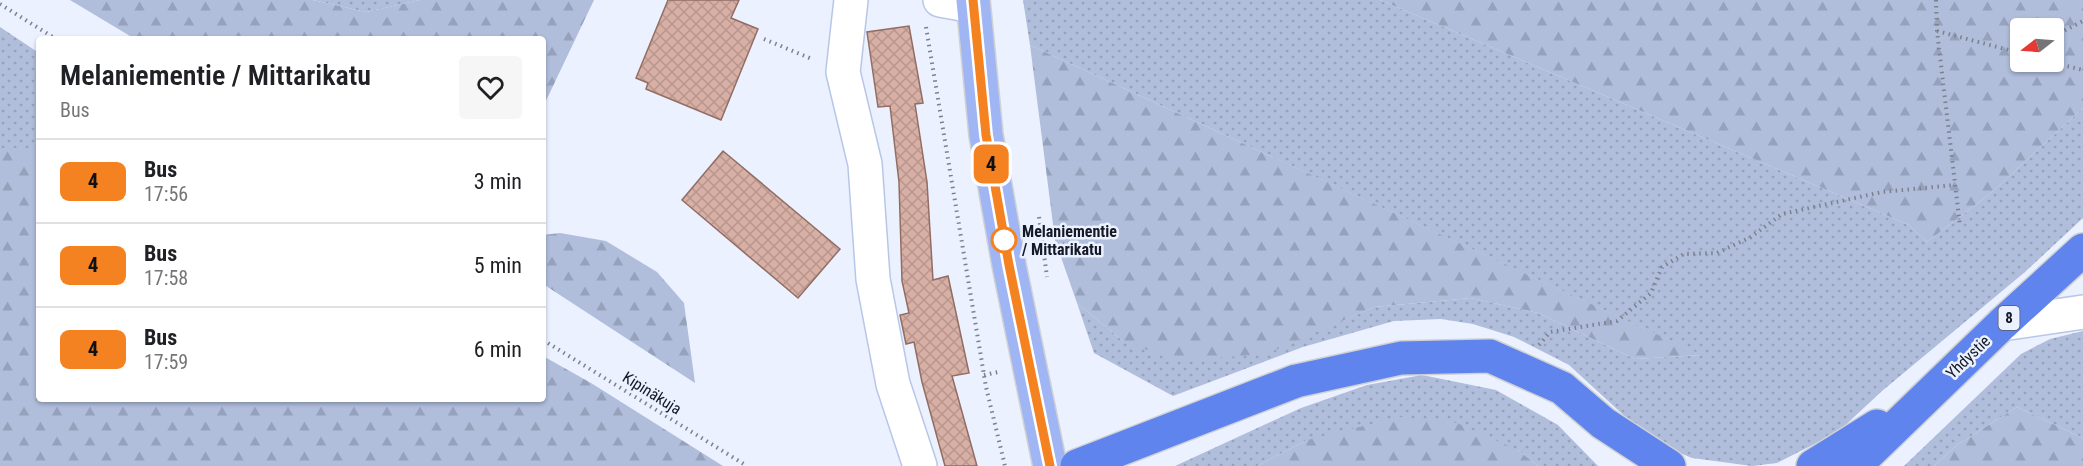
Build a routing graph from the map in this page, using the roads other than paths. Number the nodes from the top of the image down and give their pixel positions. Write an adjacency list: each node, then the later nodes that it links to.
1 (851, 0): 9 (street)
2 (973, 3): 3 (street); 10 (main road)
3 (932, 11)
4 (2083, 250): 6 (highway, Yhdystie / 8)
5 (2083, 312): 6 (street)
6 (2002, 324): 7 (highway, Yhdystie / 8)
7 (1936, 388): 14 (highway); 15 (highway, Yhdystie / 8)
8 (1603, 423): 11 (highway); 12 (highway); 13 (highway)
9 (920, 466)
10 (1050, 466)
11 (1077, 466)
12 (1633, 466)
13 (1669, 466)
14 (1813, 466)
15 (1855, 466)

